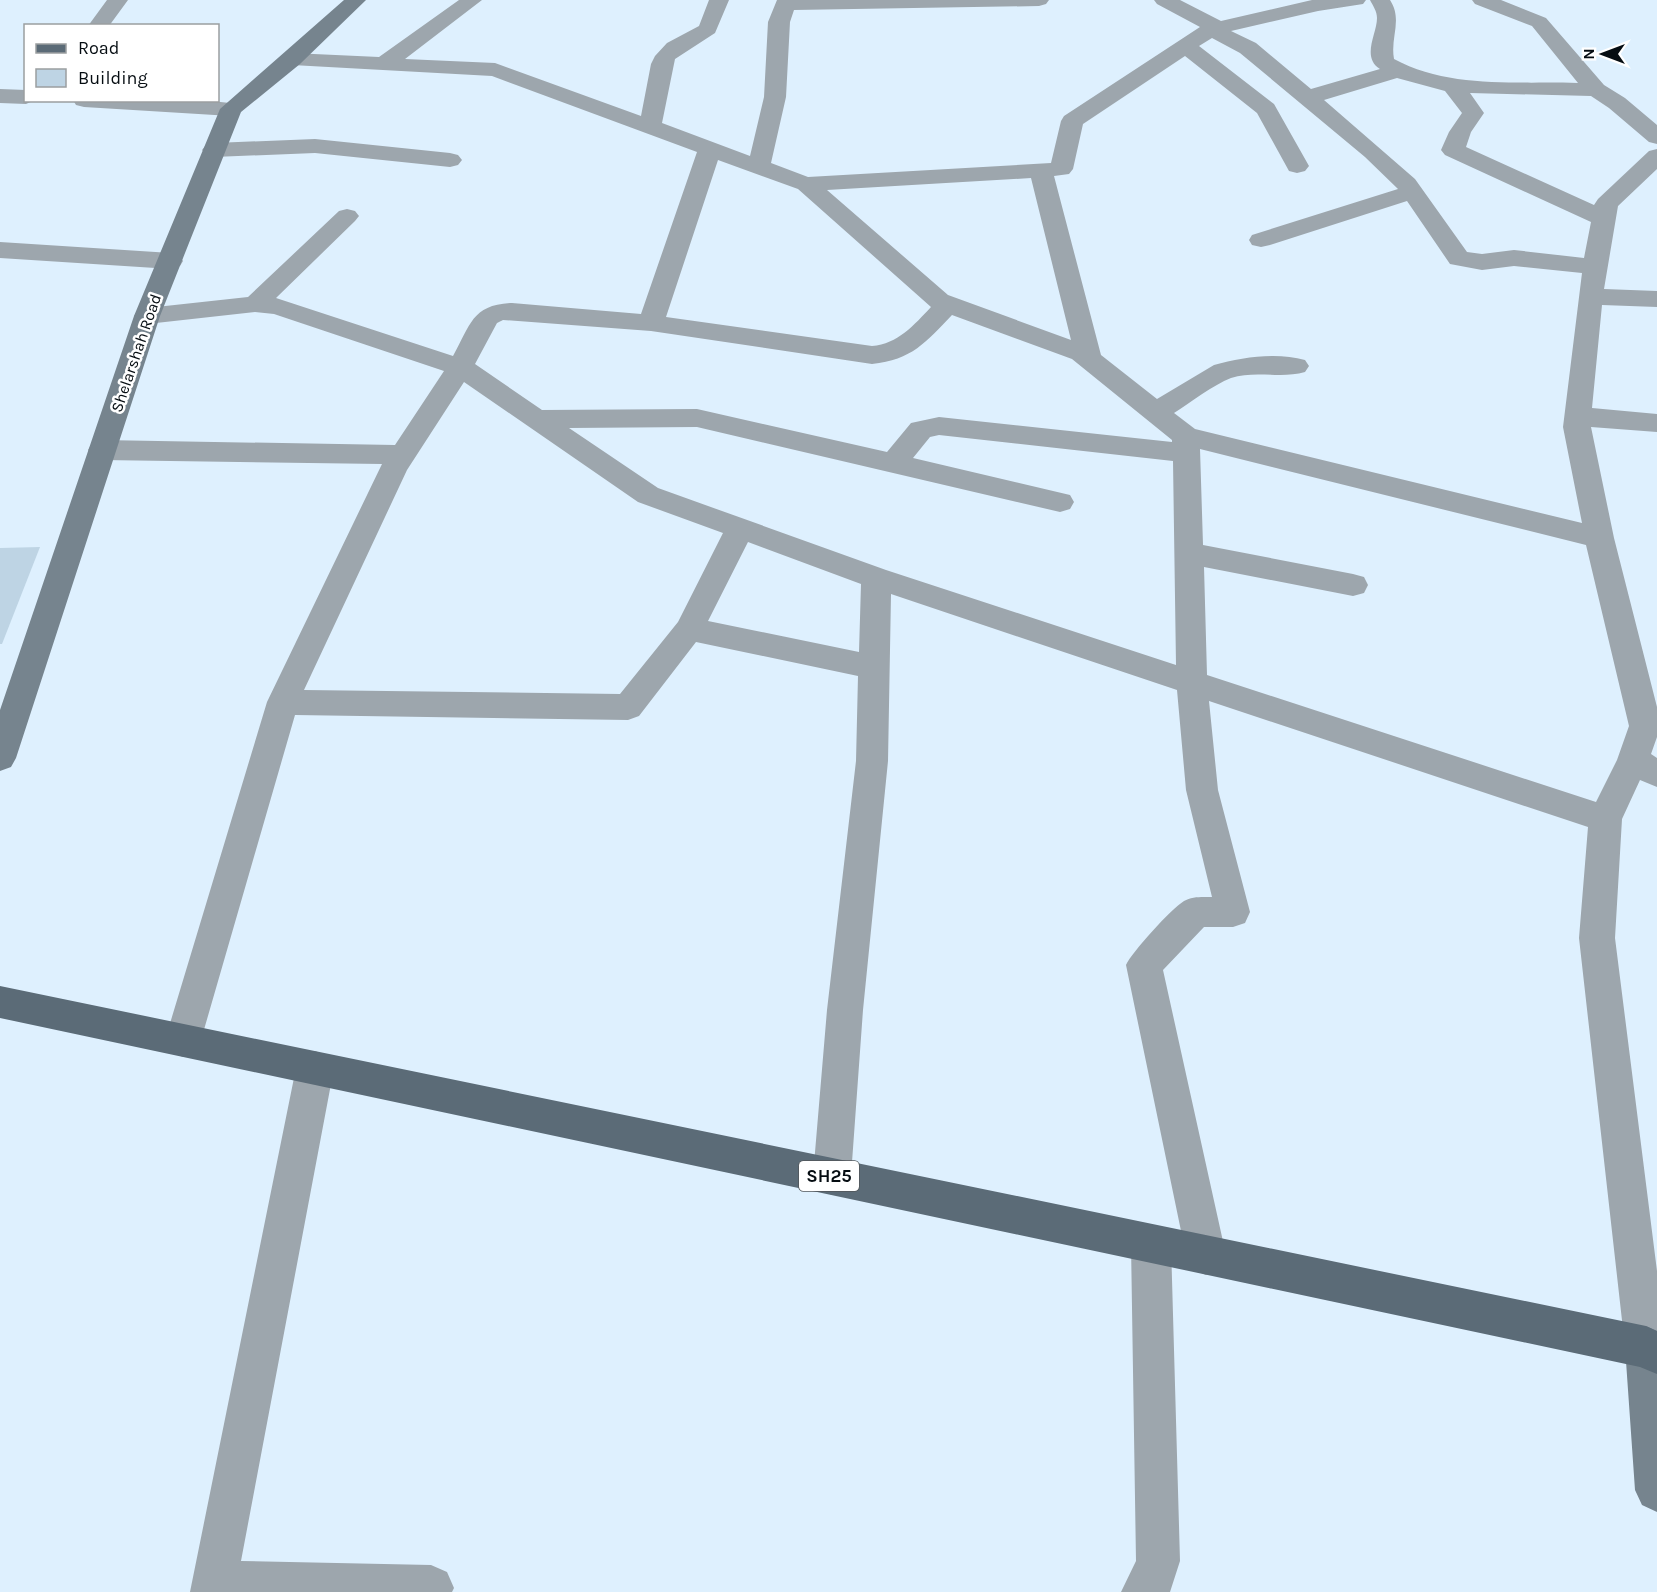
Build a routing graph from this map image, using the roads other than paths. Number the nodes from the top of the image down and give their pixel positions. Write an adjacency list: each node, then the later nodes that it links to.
1 (118, 0): 11 (street)
2 (356, 0): 14 (street, Shelarshah Road)
3 (472, 0): 15 (street)
4 (719, 0): 24 (street)
5 (1039, 0): 10 (street)
6 (1164, 0): 12 (street)
7 (1356, 0): 12 (street)
8 (1380, 0): 16 (street)
9 (1482, 0): 18 (street)
10 (786, 2): 30 (street)
11 (100, 24)
12 (1215, 28): 13 (street); 21 (street)
13 (1185, 46): 31 (street); 32 (street)
14 (292, 59): 15 (street); 23 (street, Shelarshah Road)
15 (384, 64): 24 (street)
16 (1399, 70): 17 (street); 21 (street)
17 (1453, 86): 18 (street); 36 (street)
18 (1596, 90): 25 (street)
19 (0, 96): 20 (street)
20 (24, 97)
21 (1309, 97): 34 (street)
22 (117, 102): 23 (street)
23 (231, 109): 27 (street, Shelarshah Road)
24 (650, 126): 26 (street)
25 (1657, 137)
26 (710, 149): 30 (street); 45 (street)
27 (214, 150): 29 (street); 39 (street, Shelarshah Road)
28 (1657, 156): 36 (street)
29 (450, 160)
30 (759, 166): 33 (street)
31 (1297, 166)
32 (1041, 170): 33 (street); 46 (street)
33 (806, 183): 43 (street)
34 (1412, 192): 37 (street); 40 (street)
35 (347, 216): 42 (street)
36 (1604, 219): 40 (street)
37 (1261, 240)
38 (0, 250): 39 (street)
39 (171, 261): 44 (street, Shelarshah Road)
40 (1593, 282): 41 (street); 50 (street)
41 (1657, 299)
42 (255, 304): 44 (street); 48 (street)
43 (948, 304): 45 (street); 46 (street)
44 (147, 316): 54 (street, Shelarshah Road)
45 (651, 323): 48 (street)
46 (1089, 359): 49 (street)
47 (1296, 366): 49 (street)
48 (460, 367): 51 (street); 55 (street)
49 (1155, 411): 53 (street)
50 (1578, 416): 52 (street); 59 (street)
51 (537, 419): 56 (street); 58 (street)
52 (1657, 423)
53 (1186, 444): 56 (street); 59 (street); 60 (street)
54 (102, 450): 55 (street); 68 (street, Shelarshah Road)
55 (402, 455): 67 (street)
56 (893, 463): 57 (street)
57 (1060, 502)
58 (741, 527): 61 (street); 63 (street)
59 (1599, 538): 66 (street)
60 (1190, 553): 62 (street); 65 (street)
61 (876, 578): 64 (street); 65 (street)
62 (1353, 585)
63 (689, 629): 64 (street); 67 (street)
64 (874, 666): 74 (street)
65 (1192, 683): 70 (street); 76 (street)
66 (1647, 685): 69 (street)
67 (283, 702): 72 (street)
68 (0, 758)
69 (1645, 767): 70 (street)
70 (1605, 819): 77 (street)
71 (0, 1002): 72 (main road, SH25)
72 (183, 1040): 73 (main road, SH25)
73 (315, 1068): 74 (main road, SH25); 79 (street)
74 (832, 1176): 75 (main road, SH25)
75 (1151, 1244): 76 (main road, SH25); 81 (street)
76 (1206, 1255): 77 (main road, SH25)
77 (1652, 1350): 78 (street)
78 (1657, 1490)
79 (214, 1588): 80 (street)
80 (431, 1588)
81 (1144, 1592)

